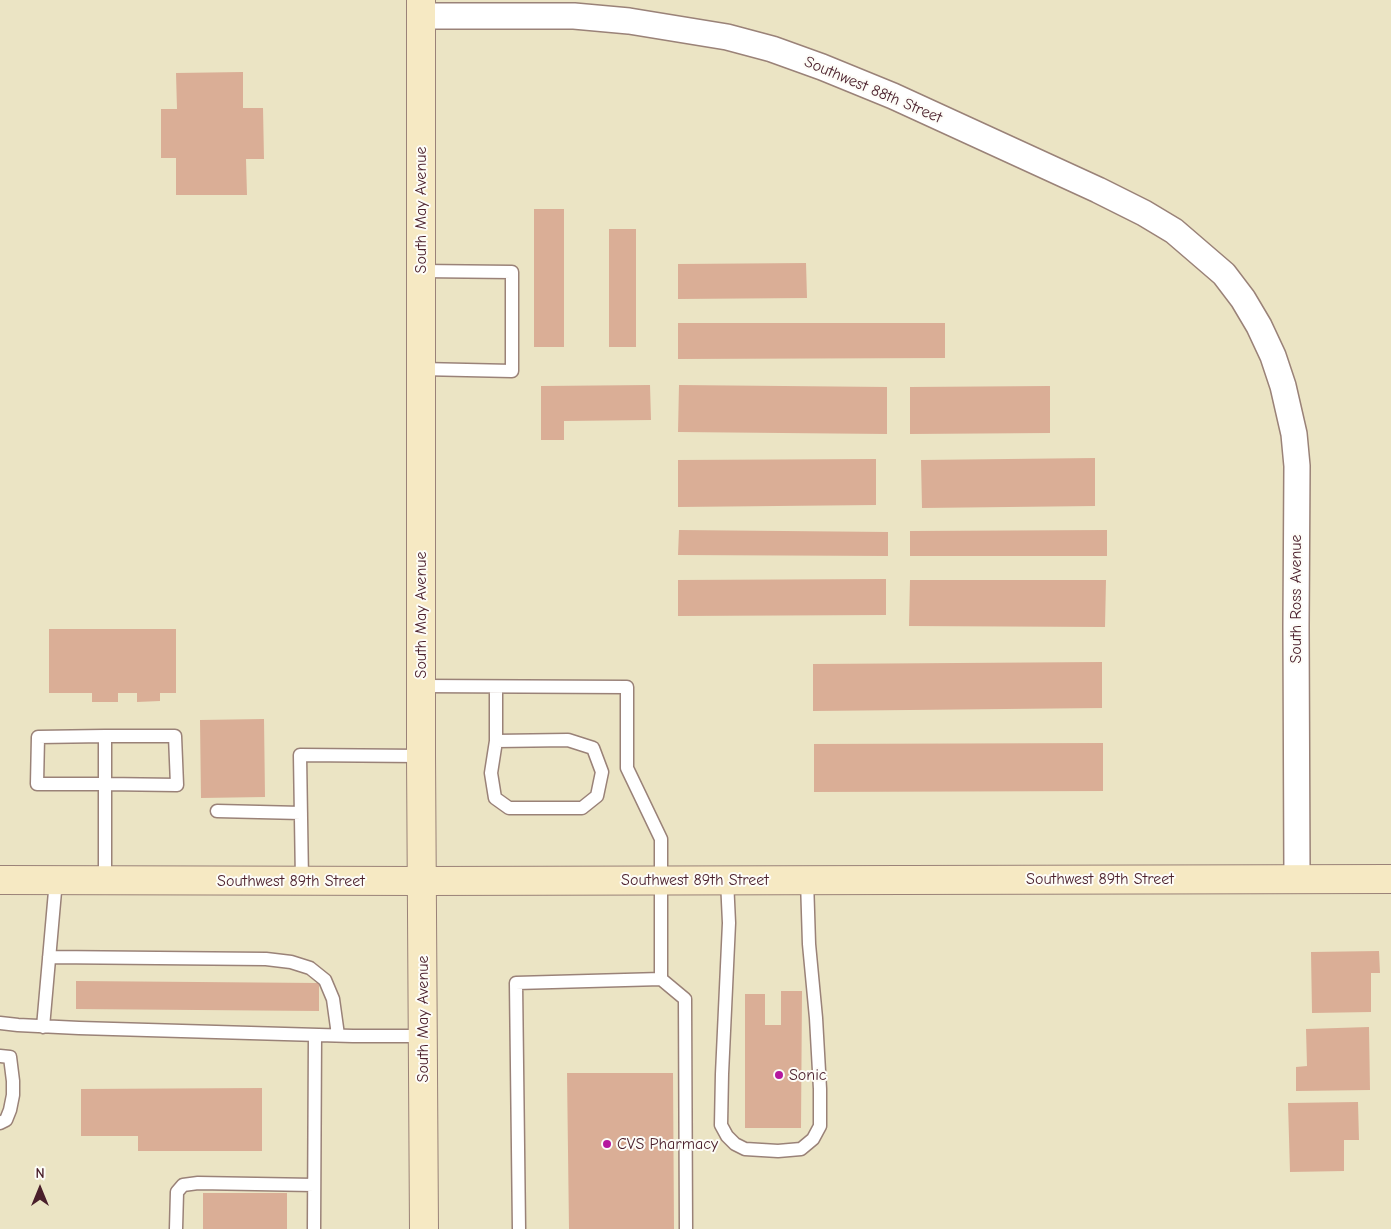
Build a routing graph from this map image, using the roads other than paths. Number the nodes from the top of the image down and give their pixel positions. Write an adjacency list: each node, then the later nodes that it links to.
1 (422, 8): 2 (main road, South May Avenue); 3 (street, Southwest 88th Street)
2 (421, 271): 4 (main road, South May Avenue); 4 (lane)
3 (1259, 326): 13 (street, South Ross Avenue)
4 (421, 369): 5 (main road, South May Avenue)
5 (421, 686): 6 (lane); 9 (main road, South May Avenue)
6 (496, 687): 8 (lane); 18 (lane)
7 (105, 736): 10 (lane); 10 (lane); 10 (lane)
8 (496, 740): 8 (lane)
9 (421, 756): 12 (lane); 22 (main road, South May Avenue)
10 (105, 784): 17 (lane)
11 (217, 811): 12 (lane)
12 (301, 813): 21 (lane)
13 (1297, 878): 14 (main road, Southwest 89th Street); 20 (main road, Southwest 89th Street)
14 (1391, 879)
15 (0, 880): 16 (main road, Southwest 89th Street)
16 (56, 880): 17 (main road, Southwest 89th Street); 23 (lane)
17 (105, 880): 21 (main road, Southwest 89th Street)
18 (661, 880): 19 (main road, Southwest 89th Street); 22 (main road, Southwest 89th Street); 24 (lane)
19 (727, 880): 20 (main road, Southwest 89th Street); 20 (lane)
20 (807, 880)
21 (302, 881): 22 (main road, Southwest 89th Street)
22 (422, 881): 29 (main road, South May Avenue)
23 (49, 956): 26 (lane); 28 (lane)
24 (661, 979): 36 (lane); 37 (lane)
25 (0, 1023): 26 (lane)
26 (43, 1027): 27 (lane)
27 (315, 1035): 28 (lane); 32 (lane)
28 (338, 1035): 29 (lane)
29 (423, 1036): 35 (main road, South May Avenue)
30 (0, 1056): 31 (lane)
31 (0, 1123)
32 (314, 1185): 33 (lane); 34 (lane)
33 (176, 1229)
34 (314, 1229)
35 (424, 1229)
36 (519, 1229)
37 (686, 1229)

